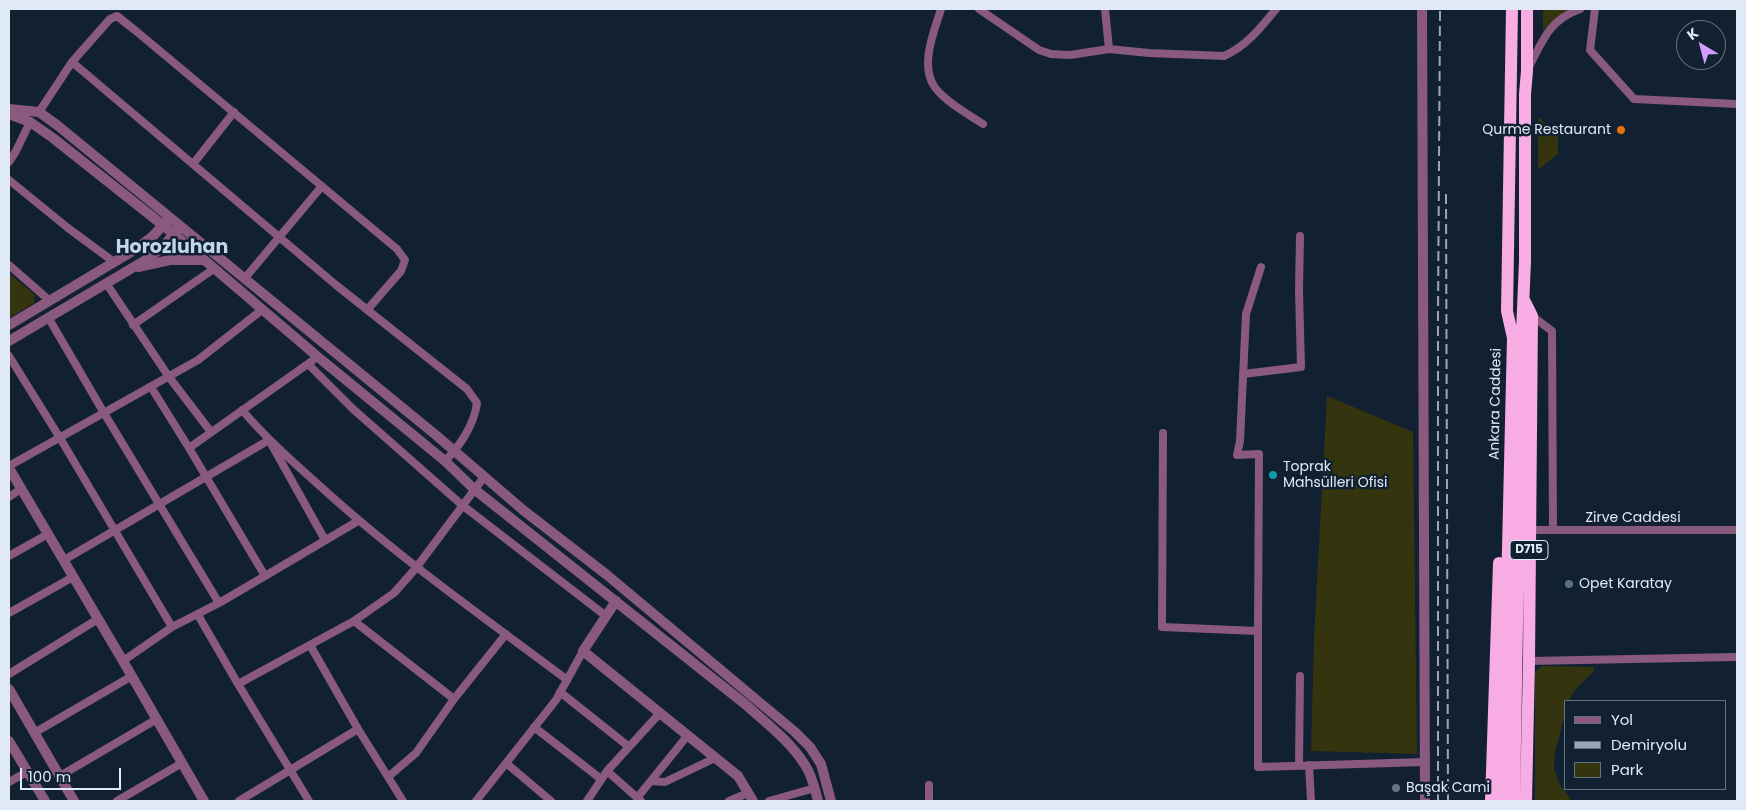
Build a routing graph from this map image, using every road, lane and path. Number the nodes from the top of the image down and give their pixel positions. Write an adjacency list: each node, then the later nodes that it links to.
1 (941, 9): 19 (street)
2 (979, 9): 10 (street)
3 (1105, 9): 10 (street)
4 (1276, 9): 10 (street)
5 (1422, 9): 115 (street)
6 (1512, 9): 42 (highway, Ankara Caddesi / D715)
7 (1527, 9): 12 (highway, Ankara Caddesi / D715)
8 (1580, 9): 12 (street)
9 (1595, 9): 13 (street)
10 (1109, 49)
11 (72, 62): 15 (street); 16 (street); 21 (street)
12 (1527, 71): 38 (highway, Ankara Caddesi / D715)
13 (1737, 104)
14 (9, 109): 15 (street)
15 (39, 112): 24 (street)
16 (234, 112): 21 (street); 23 (street)
17 (9, 114): 18 (street)
18 (30, 122): 20 (street); 25 (street)
19 (984, 124)
20 (9, 162)
21 (193, 164): 29 (street)
22 (9, 180): 31 (street)
23 (322, 186): 29 (street); 41 (street)
24 (170, 217): 25 (street); 26 (street)
25 (163, 226): 27 (street); 31 (street)
26 (181, 226): 27 (street); 36 (street)
27 (174, 234): 30 (street); 35 (street)
28 (1300, 236): 51 (street)
29 (279, 237): 36 (street); 41 (street)
30 (204, 260): 34 (street); 35 (street)
31 (114, 262): 39 (street)
32 (9, 266): 39 (street)
33 (1261, 267): 51 (street)
34 (215, 268): 40 (street); 46 (street)
35 (130, 269): 37 (street)
36 (244, 278): 61 (street)
37 (106, 283): 44 (street); 46 (street)
38 (1524, 300): 43 (highway, D715); 151 (highway, Ankara Caddesi / D715)
39 (50, 301): 45 (street)
40 (263, 309): 49 (street); 52 (street)
41 (367, 310): 61 (street)
42 (1507, 311): 149 (highway); 150 (highway, Ankara Caddesi / D715)
43 (1532, 316): 73 (highway, D715); 74 (street)
44 (48, 318): 47 (street); 55 (street)
45 (9, 325)
46 (133, 325): 52 (street)
47 (9, 341)
48 (9, 356): 58 (street)
49 (318, 357): 50 (street); 62 (street)
50 (308, 364): 54 (street); 70 (street)
51 (1243, 374): 91 (street)
52 (168, 377): 53 (street); 56 (street)
53 (150, 387): 55 (street); 60 (street)
54 (242, 410): 56 (street); 59 (street)
55 (104, 414): 58 (street); 69 (street)
56 (212, 432): 60 (street)
57 (1163, 433): 91 (street)
58 (60, 438): 63 (street); 72 (street)
59 (268, 440): 65 (street); 71 (street); 77 (street)
60 (189, 448): 65 (street)
61 (454, 452): 62 (street); 64 (street)
62 (445, 461): 66 (street)
63 (9, 467): 67 (street)
64 (484, 477): 66 (street); 145 (street)
65 (206, 478): 69 (street); 81 (street)
66 (474, 488): 70 (street); 83 (street)
67 (21, 489): 68 (street); 76 (street)
68 (9, 497)
69 (160, 503): 72 (street); 84 (street)
70 (462, 505): 80 (street); 87 (street)
71 (358, 521): 77 (street); 80 (street)
72 (114, 530): 79 (street); 90 (street)
73 (1530, 530): 74 (street, Zirve Caddesi); 97 (highway, D715)
74 (1552, 530): 75 (street, Zirve Caddesi)
75 (1737, 530)
76 (48, 534): 78 (street); 79 (street)
77 (325, 540): 81 (street)
78 (9, 556)
79 (64, 560): 82 (street)
80 (416, 568): 89 (street); 92 (street)
81 (265, 576): 84 (street)
82 (73, 577): 85 (street); 88 (street)
83 (616, 601): 87 (street); 129 (street)
84 (219, 603): 86 (street)
85 (9, 613)
86 (198, 615): 90 (street); 102 (street)
87 (606, 616): 94 (street)
88 (98, 619): 96 (street); 98 (street)
89 (354, 621): 93 (street); 105 (street)
90 (172, 627): 96 (street)
91 (1258, 631): 118 (street)
92 (506, 634): 101 (street); 105 (street)
93 (310, 645): 102 (street); 109 (street)
94 (583, 651): 101 (street); 106 (street)
95 (1737, 657): 97 (street)
96 (123, 661): 99 (street)
97 (1529, 661): 152 (highway, D715)
98 (9, 674)
99 (132, 676): 107 (street); 110 (street)
100 (1300, 676): 118 (street)
101 (566, 678): 104 (street)
102 (238, 684): 120 (street)
103 (9, 689): 110 (street)
104 (560, 692): 108 (street); 113 (street)
105 (454, 699): 124 (street)
106 (660, 713): 111 (street); 113 (street)
107 (157, 719): 116 (street); 123 (street)
108 (534, 727): 117 (street); 125 (street)
109 (358, 729): 120 (street); 124 (street)
110 (34, 733): 123 (street)
111 (688, 735): 114 (street); 126 (street)
112 (9, 742): 122 (street)
113 (628, 746): 121 (street)
114 (715, 758): 126 (street); 130 (street)
115 (1425, 762): 119 (street); 148 (street)
116 (182, 763): 135 (street); 136 (street)
117 (506, 763): 140 (street); 141 (street)
118 (1299, 765): 119 (street)
119 (1309, 765): 147 (street)
120 (290, 770): 137 (street); 138 (street)
121 (608, 771): 125 (street); 132 (street)
122 (27, 772): 127 (street); 133 (street)
123 (60, 776): 134 (street)
124 (388, 777): 139 (street)
125 (601, 779): 131 (street)
126 (650, 781): 132 (street)
127 (9, 782)
128 (929, 785): 146 (street)
129 (815, 788): 143 (street); 144 (street)
130 (751, 797): 142 (street)
131 (589, 800)
132 (639, 800)
133 (45, 801)
134 (74, 801)
135 (116, 801)
136 (204, 801)
137 (239, 801)
138 (309, 801)
139 (403, 801)
140 (476, 801)
141 (551, 801)
142 (729, 801)
143 (769, 801)
144 (818, 801)
145 (831, 801)
146 (928, 801)
147 (1311, 801)
148 (1426, 801)
149 (1491, 801)
150 (1502, 801)
151 (1514, 801)
152 (1526, 801)

